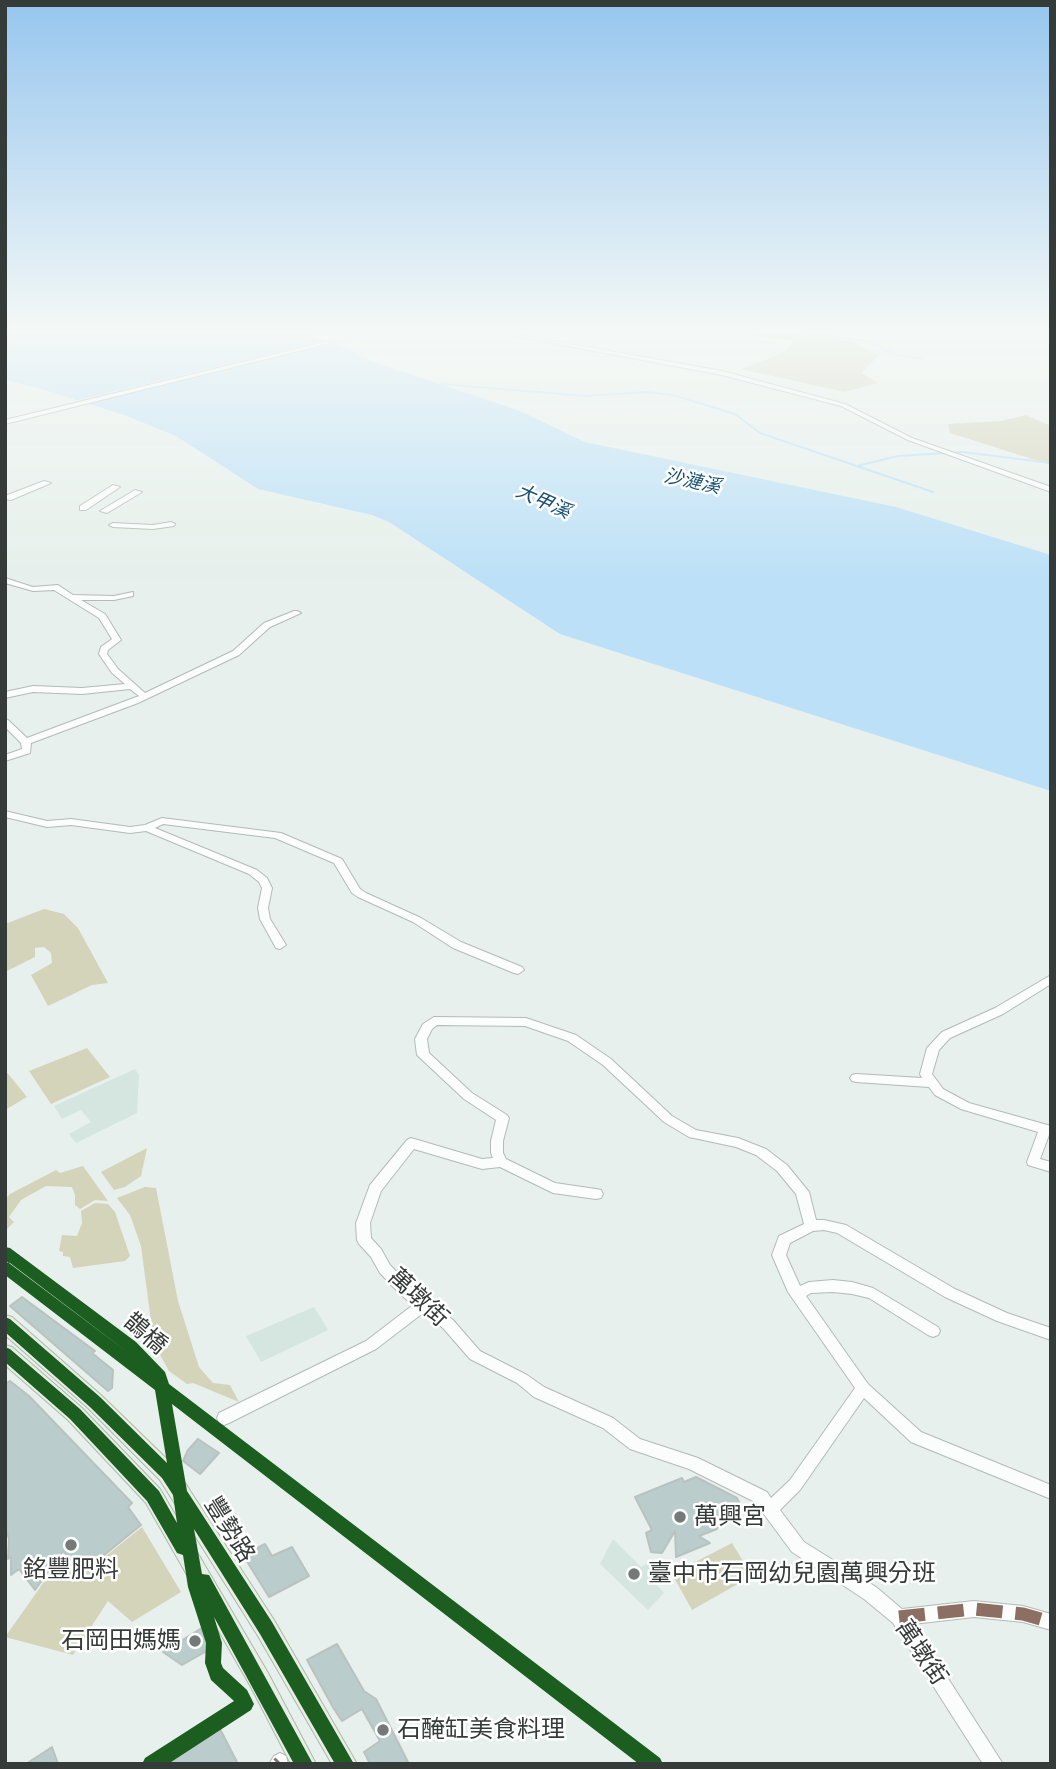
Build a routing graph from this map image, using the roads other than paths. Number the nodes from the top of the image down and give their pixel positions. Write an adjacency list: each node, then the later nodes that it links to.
1 (33, 416): 3 (street)
2 (864, 416): 6 (street)
3 (5, 422)
4 (47, 483): 8 (street)
5 (116, 487): 9 (street)
6 (1051, 489)
7 (138, 492): 10 (street)
8 (8, 498)
9 (83, 508)
10 (104, 511)
11 (171, 524): 12 (street)
12 (113, 525)
13 (5, 580): 15 (street)
14 (130, 594): 15 (street)
15 (71, 597): 17 (street)
16 (297, 613): 19 (street)
17 (133, 686): 18 (street); 19 (street)
18 (5, 695)
19 (144, 696): 21 (street)
20 (5, 722): 21 (street)
21 (26, 742): 22 (street)
22 (5, 758)
23 (5, 814): 24 (street)
24 (147, 828): 25 (street); 26 (street)
25 (281, 945)
26 (518, 970)
27 (1051, 979): 29 (street)
28 (856, 1078): 29 (street)
29 (933, 1083): 30 (street)
30 (1048, 1130): 32 (street)
31 (501, 1162): 33 (street); 34 (street); 36 (street, 萬墩街)
32 (1051, 1167)
33 (596, 1194)
34 (811, 1226): 35 (street); 39 (street)
35 (797, 1294): 38 (street); 41 (street)
36 (423, 1305): 42 (street); 44 (street, 萬墩街)
37 (5, 1323): 48 (main road, 豐勢路)
38 (933, 1331)
39 (1051, 1334)
40 (5, 1353): 47 (main road)
41 (863, 1388): 43 (street); 44 (street)
42 (224, 1418)
43 (1051, 1492)
44 (770, 1510): 45 (street, 萬墩街)
45 (899, 1618): 46 (street); 49 (street, 萬墩街)
46 (1051, 1622)
47 (304, 1764)
48 (345, 1764)
49 (994, 1764)

